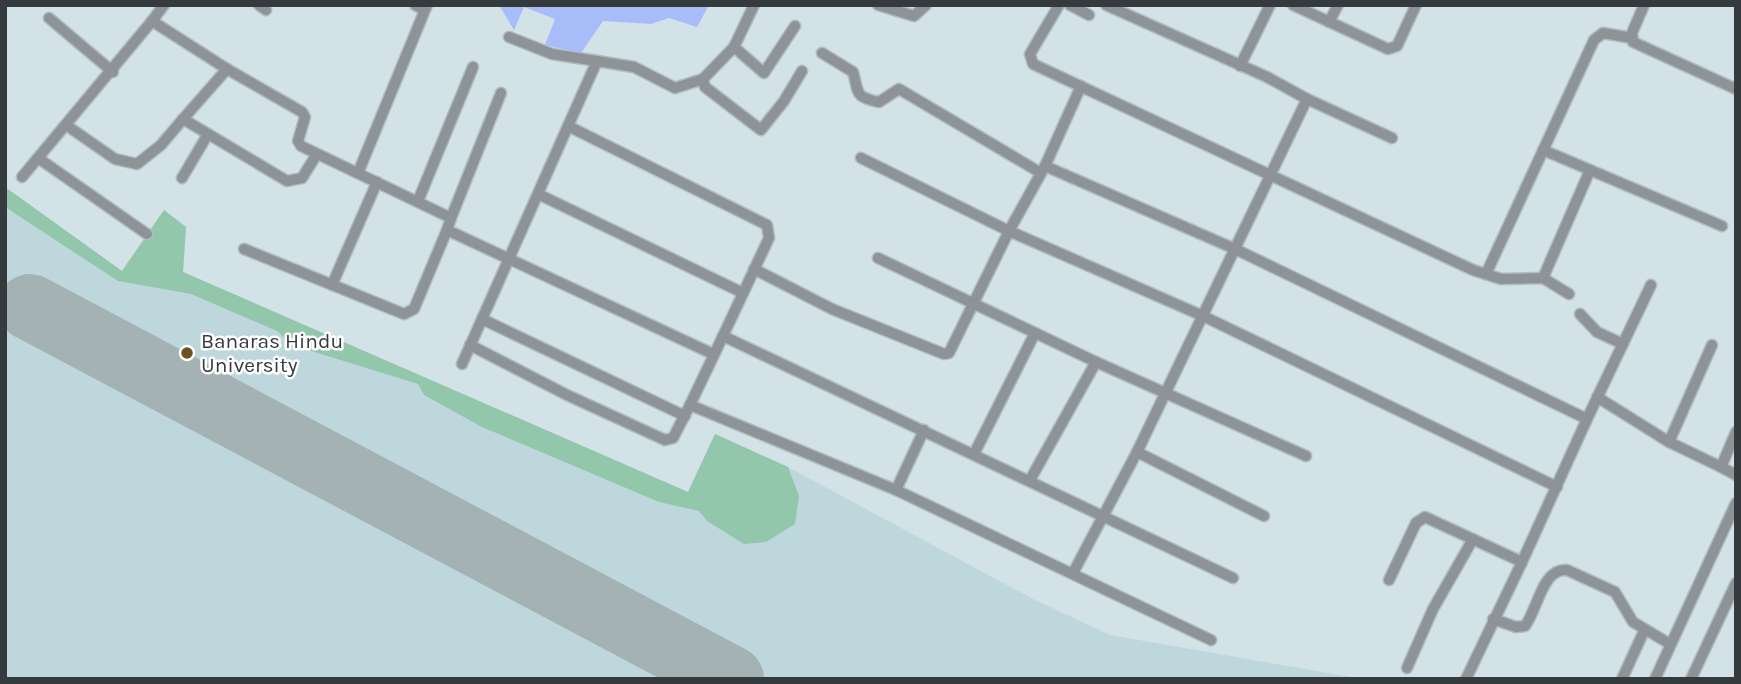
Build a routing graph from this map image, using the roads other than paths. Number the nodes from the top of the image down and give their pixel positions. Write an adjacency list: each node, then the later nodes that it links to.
1 (164, 5): 16 (street)
2 (754, 5): 21 (street)
3 (878, 5): 4 (street)
4 (926, 5)
5 (1059, 5): 30 (street)
6 (1070, 5): 14 (street)
7 (1106, 5): 24 (street)
8 (1270, 5): 24 (street)
9 (1293, 5): 17 (street)
10 (1338, 5): 17 (street)
11 (1416, 5): 17 (street)
12 (1644, 5): 20 (street)
13 (422, 7): 45 (street)
14 (1089, 15)
15 (49, 18): 28 (street)
16 (152, 21): 26 (street); 28 (street)
17 (1329, 22)
18 (795, 26): 21 (street)
19 (509, 37): 23 (street)
20 (1632, 38): 31 (street); 39 (street)
21 (734, 47): 29 (street)
22 (822, 53): 43 (street)
23 (597, 61): 29 (street); 36 (street)
24 (1240, 66): 33 (street)
25 (473, 67): 51 (street)
26 (227, 69): 34 (street); 40 (street)
27 (802, 71): 29 (street)
28 (113, 72): 35 (street)
29 (703, 79)
30 (1081, 86): 43 (street); 46 (street)
31 (1736, 89)
32 (501, 93): 52 (street)
33 (1307, 99): 38 (street); 46 (street)
34 (183, 119): 35 (street); 37 (street)
35 (66, 125): 41 (street)
36 (568, 126): 50 (street); 61 (street)
37 (208, 134): 40 (street); 48 (street)
38 (1392, 138)
39 (1542, 150): 44 (street); 62 (street)
40 (317, 154): 45 (street)
41 (37, 158): 47 (street); 56 (street)
42 (861, 158): 55 (street)
43 (1043, 169): 55 (street); 58 (street)
44 (1590, 170): 53 (street); 63 (street)
45 (358, 173): 49 (street)
46 (1272, 176): 58 (street); 62 (street)
47 (22, 177)
48 (182, 178)
49 (377, 182): 51 (street); 64 (street)
50 (538, 194): 60 (street); 66 (street)
51 (418, 201): 52 (street)
52 (451, 218): 54 (street)
53 (1722, 226)
54 (447, 230): 60 (street); 64 (street)
55 (1009, 231): 68 (street); 70 (street)
56 (147, 234)
57 (244, 248): 64 (street)
58 (1235, 249): 70 (street); 84 (street)
59 (877, 258): 68 (street)
60 (510, 260): 71 (street); 77 (street)
61 (754, 269): 66 (street); 68 (street)
62 (1486, 274): 63 (street)
63 (1543, 278): 67 (street)
64 (332, 285)
65 (1651, 285): 74 (street)
66 (743, 293): 73 (street)
67 (1569, 294)
68 (974, 304): 72 (street)
69 (1580, 314): 74 (street)
70 (1203, 316): 80 (street); 94 (street)
71 (482, 319): 75 (street); 83 (street)
72 (1035, 333): 78 (street); 89 (street)
73 (723, 337): 77 (street); 85 (street)
74 (1623, 344): 81 (street)
75 (470, 345): 79 (street); 83 (street)
76 (1712, 345): 87 (street)
77 (713, 354): 82 (street)
78 (1096, 362): 80 (street); 93 (street)
79 (462, 364)
80 (1167, 392): 88 (street); 90 (street)
81 (1597, 397): 84 (street); 87 (street)
82 (690, 405): 83 (street); 95 (street)
83 (685, 416)
84 (1587, 419): 94 (street)
85 (924, 430): 89 (street); 95 (street)
86 (1736, 432): 91 (street)
87 (1669, 442): 91 (street)
88 (1137, 452): 97 (street); 98 (street)
89 (974, 454): 93 (street)
90 (1307, 456)
91 (1721, 467): 92 (street)
92 (1736, 475)
93 (1030, 480): 98 (street)
94 (1557, 487): 100 (street)
95 (896, 490): 101 (street)
96 (1736, 503): 108 (street)
97 (1264, 516)
98 (1103, 517): 101 (street); 102 (street)
99 (1473, 539): 100 (street); 103 (street); 109 (street)
100 (1522, 562): 105 (street)
101 (1073, 573): 107 (street)
102 (1233, 578)
103 (1389, 580)
104 (1736, 583): 113 (street)
105 (1493, 619): 106 (street); 110 (street)
106 (1644, 631): 108 (street); 111 (street)
107 (1211, 640)
108 (1670, 644): 112 (street)
109 (1408, 668)
110 (1466, 679)
111 (1622, 679)
112 (1655, 679)
113 (1690, 679)

